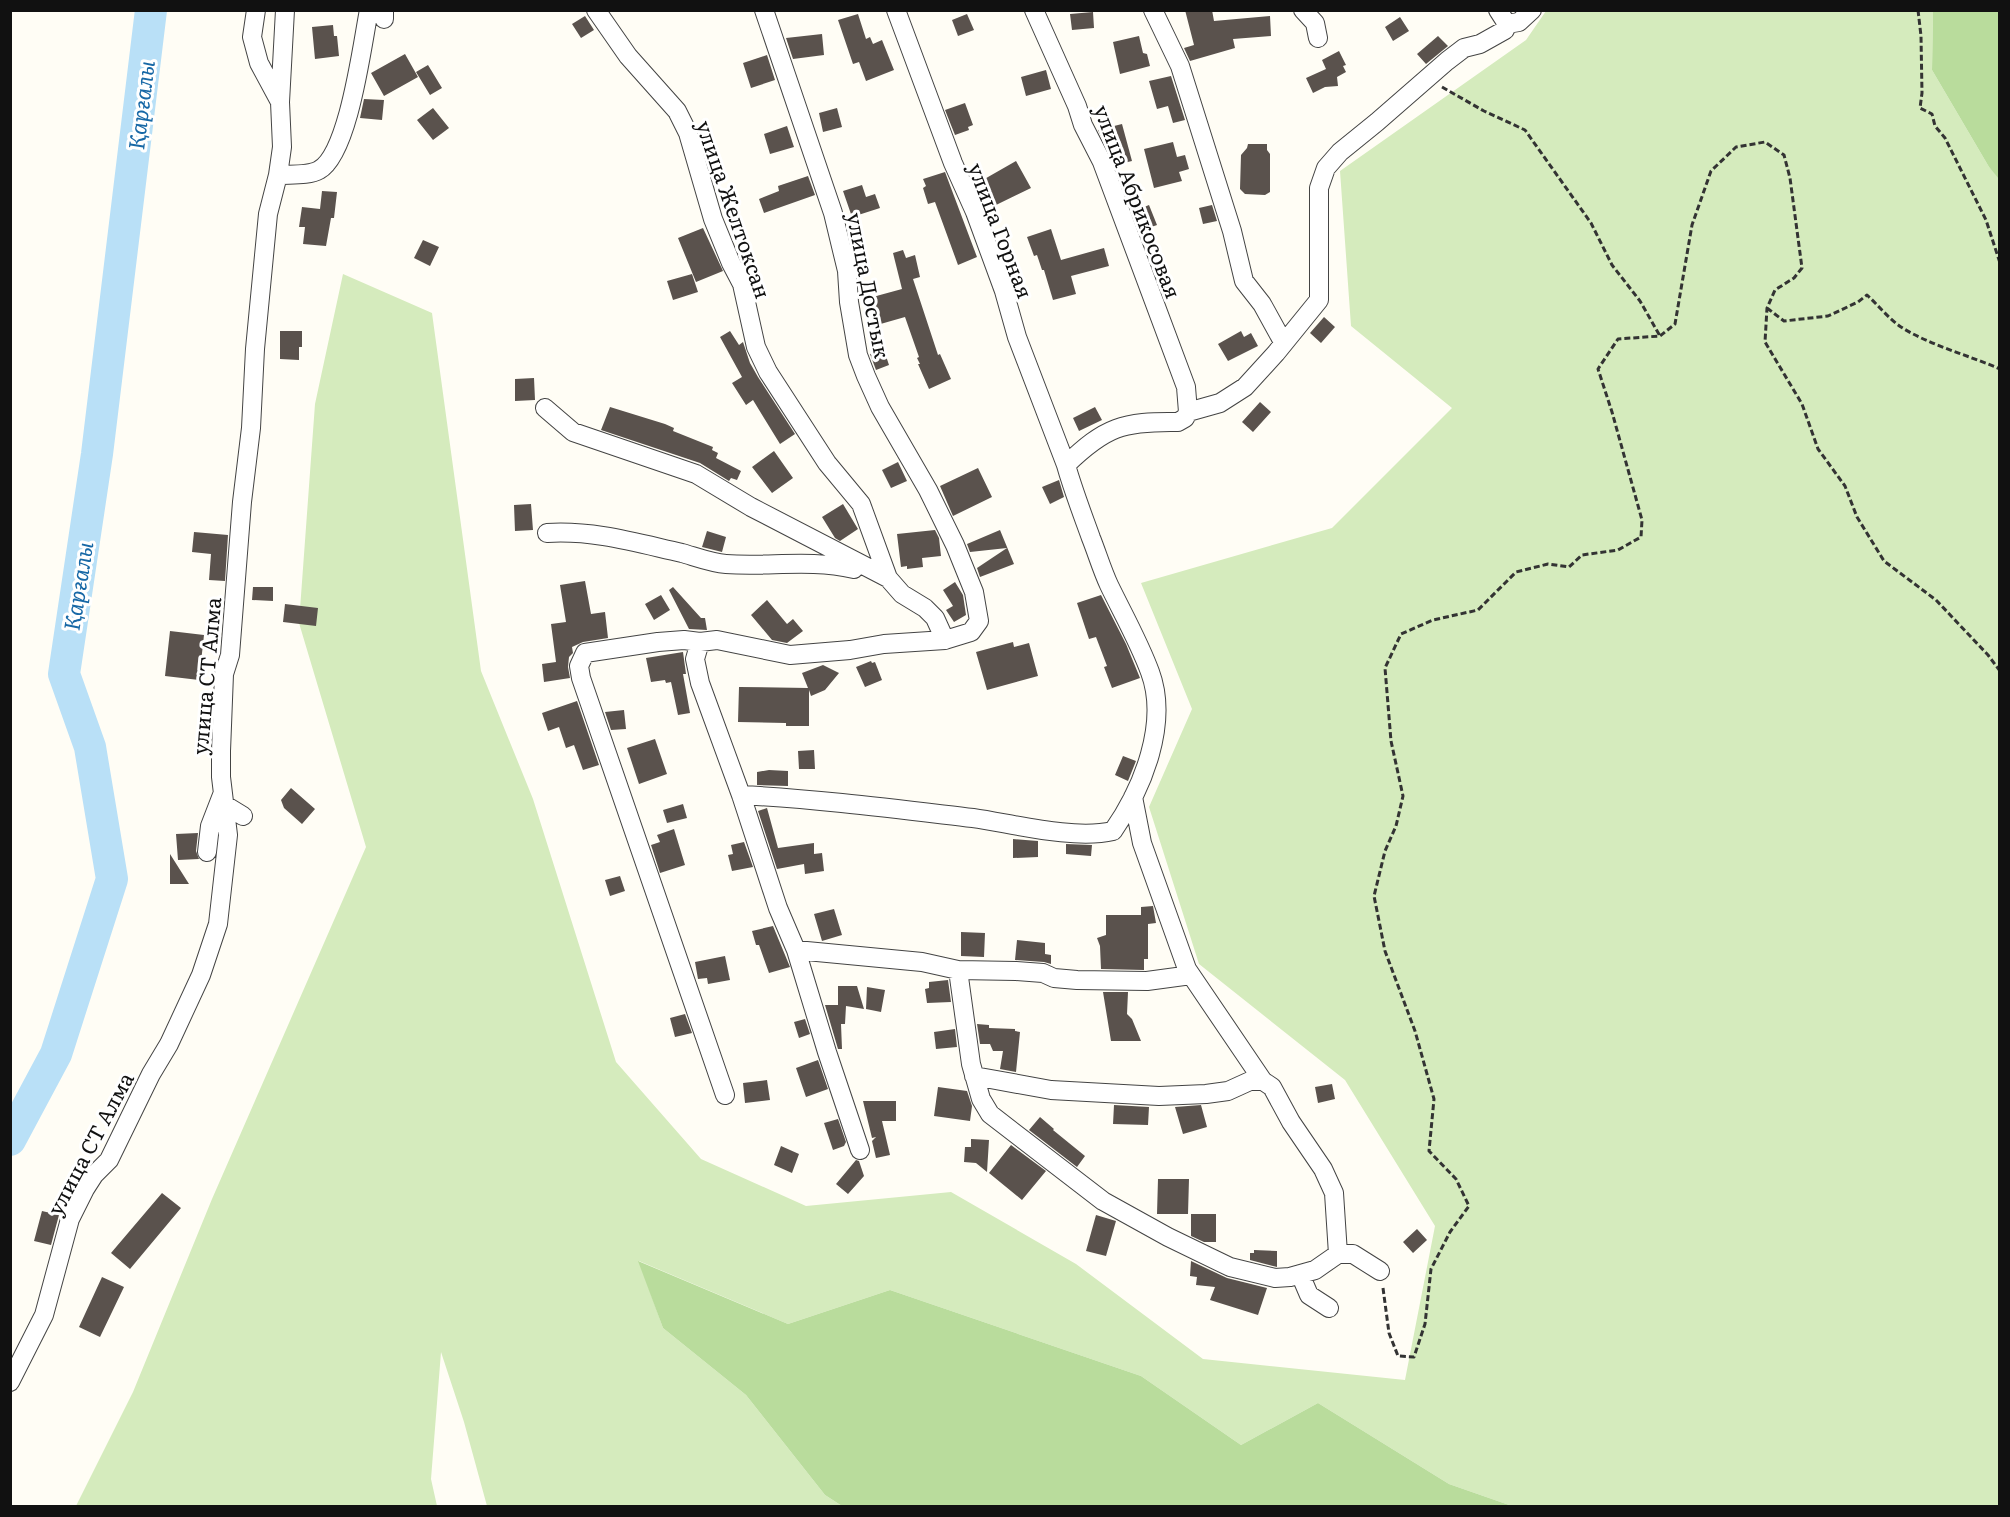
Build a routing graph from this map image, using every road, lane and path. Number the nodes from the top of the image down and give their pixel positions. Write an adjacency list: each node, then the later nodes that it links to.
1 (256, 10): 15 (street)
2 (285, 10): 15 (street, улица СТ Алма)
3 (596, 10): 26 (street, улица Желтоксан)
4 (764, 10): 27 (street, улица Достык)
5 (896, 10): 24 (street, улица Горная)
6 (1034, 10): 23 (street, улица Абрикосовая)
7 (1153, 10): 20 (street)
8 (1303, 10): 13 (street)
9 (1532, 10): 12 (street)
10 (1917, 10): 17 (path)
11 (379, 13): 16 (street)
12 (1502, 17): 14 (street)
13 (1318, 38)
14 (1426, 79): 19 (path); 20 (street)
15 (280, 102): 16 (street, улица СТ Алма)
16 (278, 175): 32 (street, улица СТ Алма)
17 (2000, 263)
18 (1767, 308): 19 (path); 21 (path); 29 (path)
19 (1660, 336): 43 (path)
20 (1283, 342): 23 (street)
21 (2000, 369)
22 (545, 408): 26 (street)
23 (1188, 412): 24 (street)
24 (1066, 465): 31 (street, улица Горная)
25 (547, 533): 26 (street)
26 (888, 578): 27 (street, улица Желтоксан)
27 (945, 640): 28 (street, улица Достык)
28 (700, 642): 30 (street); 40 (street, улица Достык)
29 (2000, 671)
30 (741, 795): 31 (street, улица Горная); 35 (street)
31 (1133, 797): 36 (street)
32 (224, 799): 33 (street); 34 (street); 46 (street, улица СТ Алма)
33 (243, 816)
34 (207, 852)
35 (796, 950): 37 (street); 41 (street)
36 (1187, 969): 37 (street); 39 (street)
37 (958, 970): 38 (street)
38 (974, 1076): 39 (street); 44 (street)
39 (1263, 1081): 42 (street)
40 (725, 1095)
41 (860, 1150)
42 (1338, 1254): 43 (street); 44 (street)
43 (1380, 1271)
44 (1300, 1274): 45 (street)
45 (1329, 1308)
46 (10, 1382)

